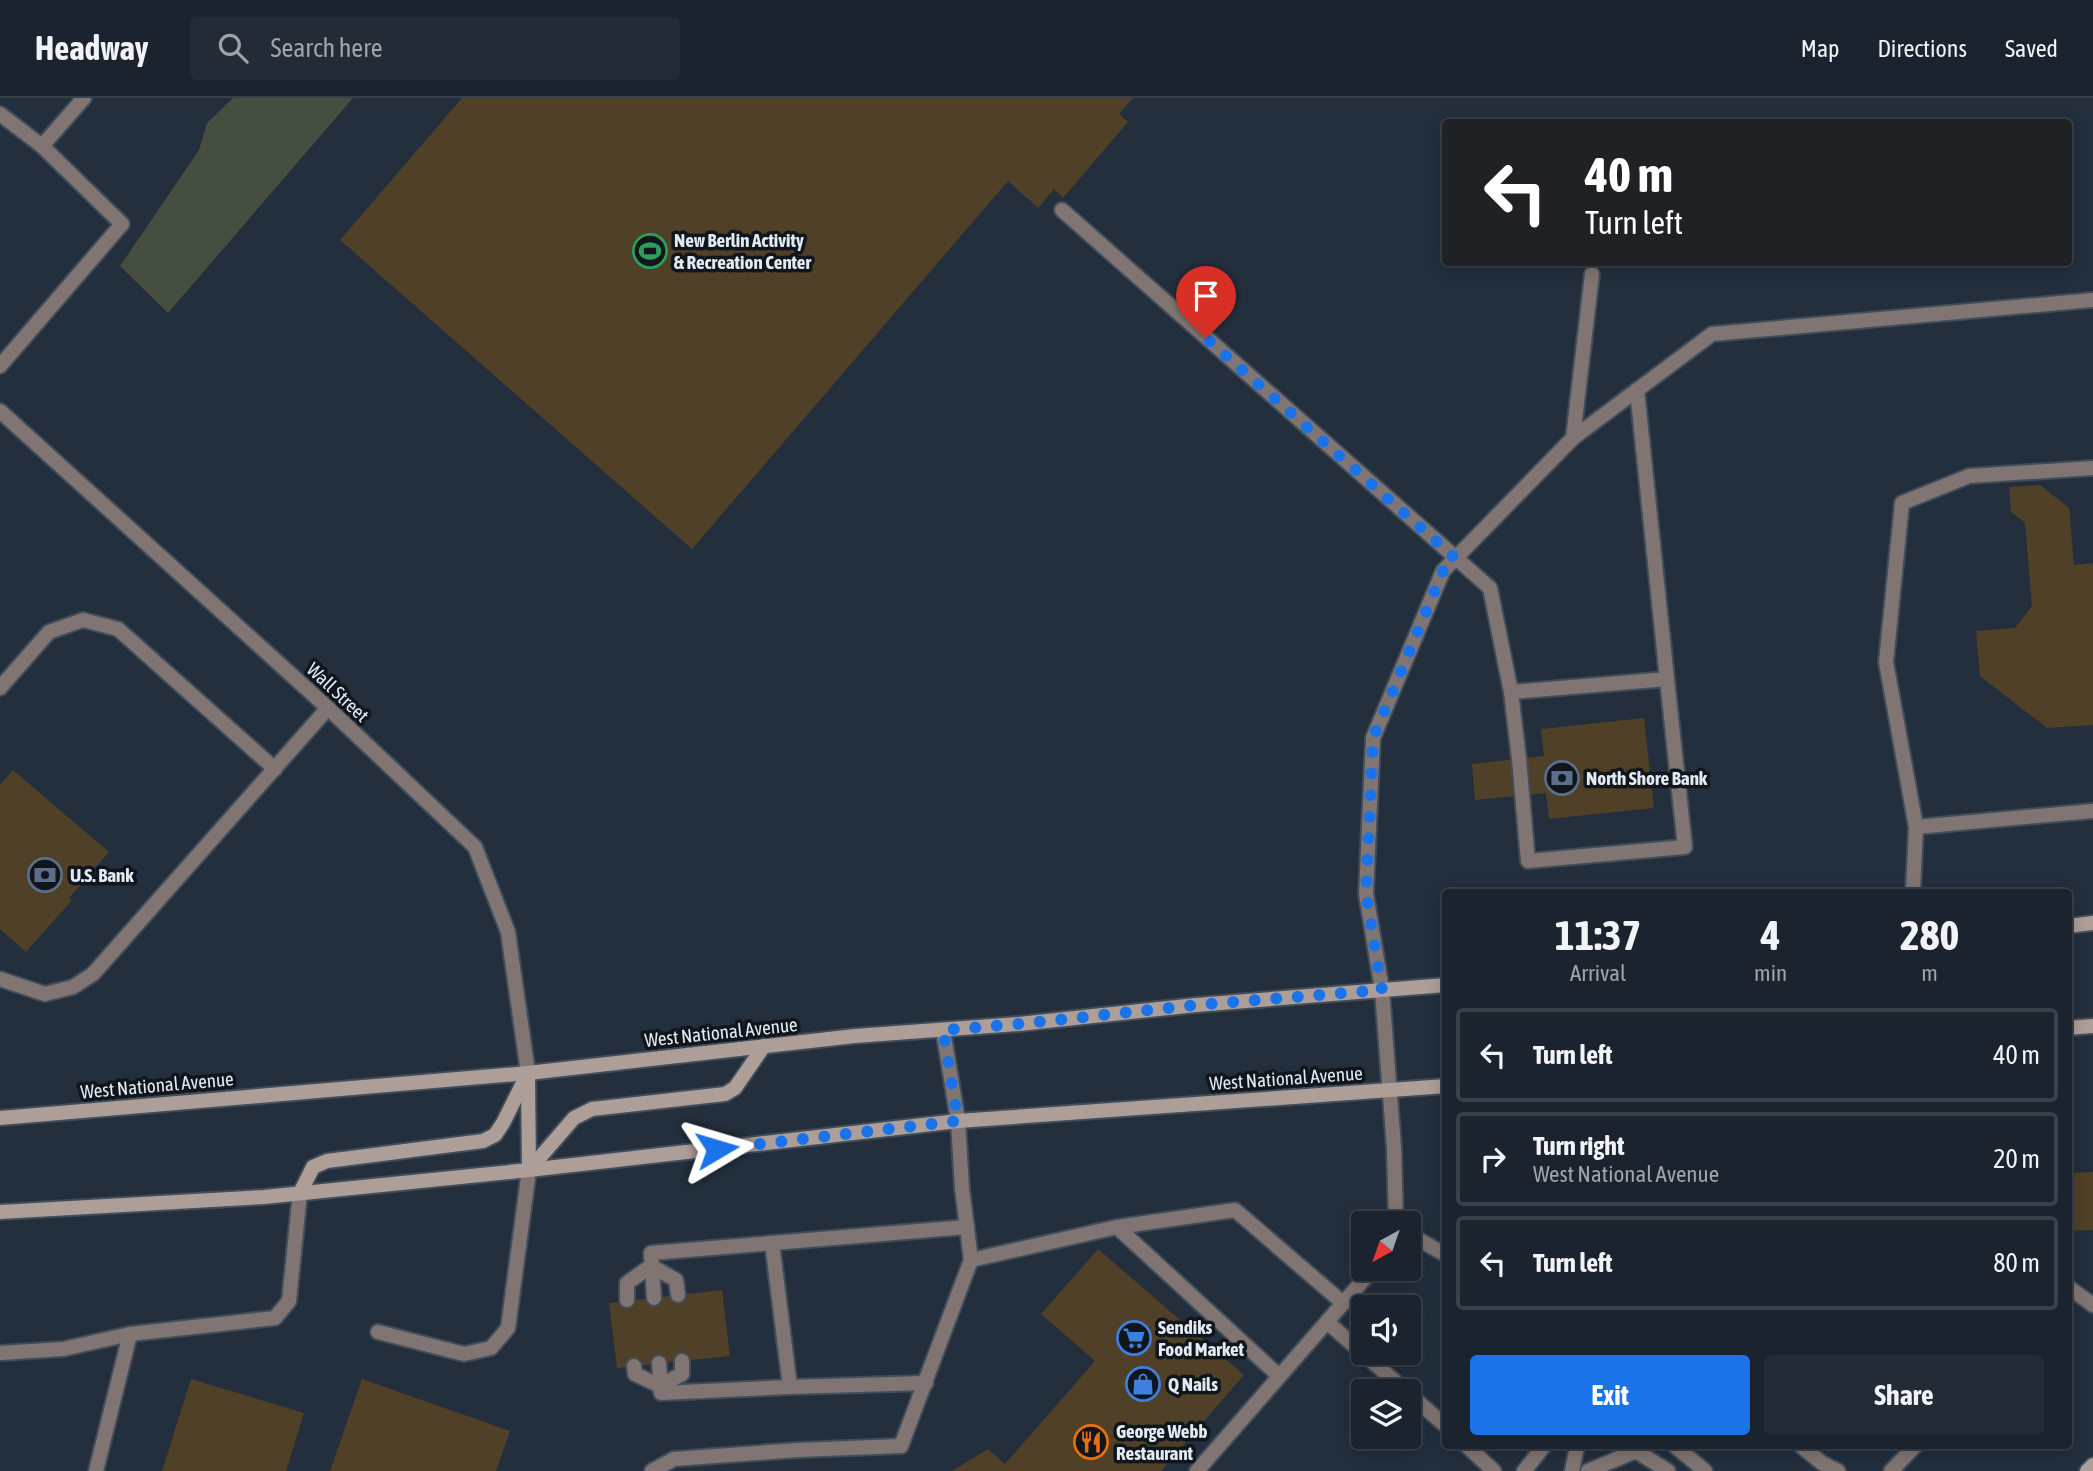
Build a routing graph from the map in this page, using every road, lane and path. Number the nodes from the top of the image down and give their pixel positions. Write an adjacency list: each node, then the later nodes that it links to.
1 (84, 98): 3 (street)
2 (0, 114): 3 (street)
3 (42, 146): 7 (street)
4 (1062, 210): 12 (street)
5 (1592, 274): 10 (street)
6 (2093, 300): 8 (street)
7 (0, 366)
8 (1637, 390): 10 (street); 13 (street)
9 (0, 411): 16 (street, Wall Street)
10 (1573, 438): 12 (street)
11 (2093, 468): 19 (street)
12 (1455, 558): 15 (street); 25 (street)
13 (1667, 679): 15 (street); 15 (street)
14 (0, 688): 17 (street)
15 (1511, 692)
16 (328, 708): 17 (street); 30 (street, Wall Street)
17 (275, 769): 23 (street)
18 (2093, 811): 19 (street)
19 (1916, 827): 20 (street)
20 (1913, 889)
21 (2093, 923): 22 (main road)
22 (2072, 926)
23 (0, 979)
24 (1442, 985): 25 (main road, West National Avenue)
25 (1382, 990): 28 (main road, West National Avenue); 32 (street)
26 (2093, 1026): 27 (main road)
27 (2072, 1028)
28 (943, 1030): 29 (main road, West National Avenue); 34 (street)
29 (764, 1046): 30 (main road, West National Avenue); 35 (main road)
30 (528, 1073): 33 (main road, West National Avenue); 35 (main road); 36 (main road)
31 (1442, 1086): 32 (main road, West National Avenue)
32 (1391, 1090): 34 (main road, West National Avenue); 37 (street)
33 (0, 1118)
34 (958, 1121): 35 (main road, West National Avenue); 39 (street)
35 (529, 1170): 36 (main road, West National Avenue); 54 (street)
36 (300, 1193): 38 (main road, West National Avenue); 55 (street)
37 (1396, 1211)
38 (0, 1212)
39 (967, 1227): 42 (street); 44 (street)
40 (1116, 1227): 44 (street); 51 (street); 60 (street)
41 (1421, 1241): 43 (street)
42 (772, 1243): 45 (street); 64 (street)
43 (1442, 1253)
44 (971, 1260): 62 (street)
45 (652, 1266): 48 (street); 49 (street); 50 (street)
46 (1362, 1281): 51 (street)
47 (2072, 1289): 52 (street)
48 (678, 1295)
49 (654, 1298)
50 (627, 1300)
51 (1343, 1303): 53 (street)
52 (2093, 1305)
53 (1327, 1322): 60 (street); 61 (street)
54 (378, 1332)
55 (130, 1334): 56 (street); 76 (street)
56 (0, 1353)
57 (682, 1361): 63 (street)
58 (659, 1363): 63 (street)
59 (635, 1366): 63 (street)
60 (1279, 1376): 78 (street)
61 (1391, 1379)
62 (926, 1383): 64 (street); 77 (street)
63 (660, 1386): 64 (street)
64 (790, 1387)
65 (1421, 1405): 66 (street)
66 (1442, 1423)
67 (1470, 1449): 79 (street)
68 (1542, 1449): 80 (street)
69 (1576, 1449): 81 (street)
70 (1629, 1449): 74 (street)
71 (1679, 1449): 84 (street)
72 (1805, 1449): 85 (street)
73 (1912, 1449): 86 (street)
74 (1636, 1451): 82 (street); 83 (street)
75 (2093, 1465): 87 (main road)
76 (96, 1471)
77 (652, 1471)
78 (1197, 1471)
79 (1494, 1471)
80 (1524, 1471)
81 (1572, 1471)
82 (1588, 1471)
83 (1668, 1471)
84 (1705, 1471)
85 (1838, 1471)
86 (1891, 1471)
87 (2087, 1471)

